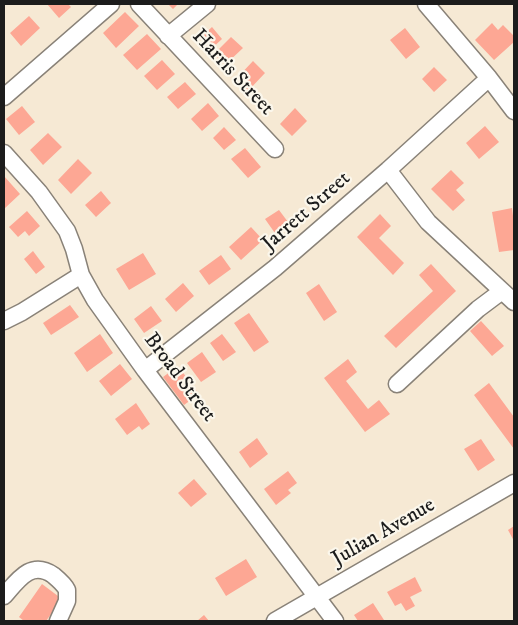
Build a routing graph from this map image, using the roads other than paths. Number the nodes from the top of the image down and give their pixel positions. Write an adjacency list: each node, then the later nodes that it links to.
1 (110, 4): 7 (street)
2 (139, 4): 5 (street, Harris Street)
3 (207, 4): 5 (street)
4 (426, 4): 6 (street)
5 (168, 36): 9 (street, Harris Street)
6 (489, 78): 8 (street); 11 (street, Jarrett Street)
7 (4, 97)
8 (514, 111)
9 (275, 149)
10 (4, 153): 12 (street, Broad Street)
11 (388, 170): 13 (street); 15 (street, Jarrett Street)
12 (81, 275): 14 (street); 15 (street, Broad Street)
13 (508, 297): 16 (street)
14 (4, 321)
15 (145, 370): 19 (street, Broad Street)
16 (397, 384)
17 (514, 483): 19 (street, Julian Avenue)
18 (4, 596): 20 (street)
19 (316, 596): 21 (street, Julian Avenue); 22 (street, Broad Street)
20 (58, 621)
21 (275, 621)
22 (335, 621)

